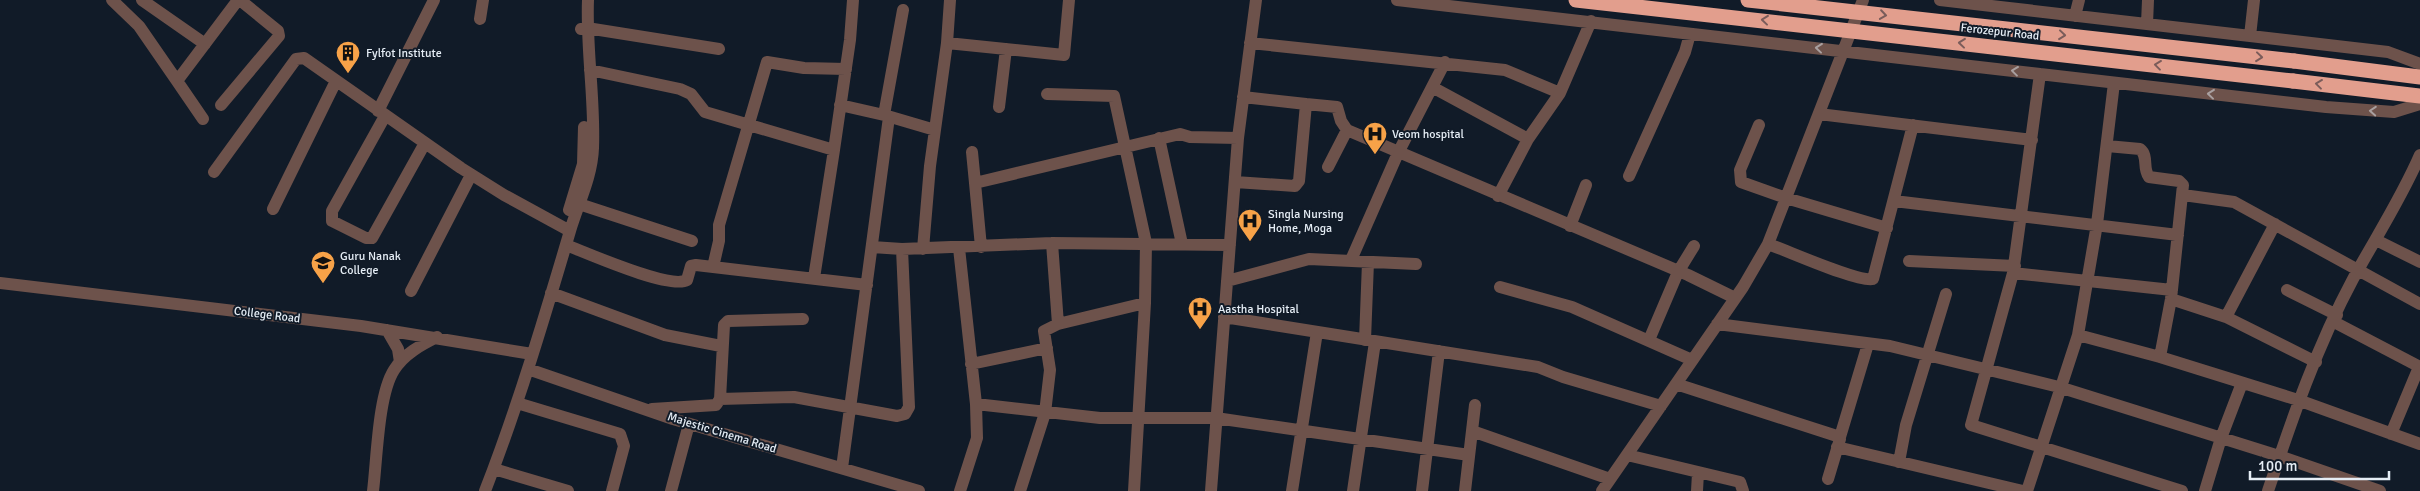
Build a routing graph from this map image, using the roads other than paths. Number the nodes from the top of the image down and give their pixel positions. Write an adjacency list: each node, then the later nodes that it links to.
1 (112, 0): 41 (street)
2 (142, 0): 31 (street)
3 (239, 0): 31 (street); 51 (street)
4 (434, 0): 54 (street)
5 (483, 0): 23 (street)
6 (580, 0): 26 (street)
7 (588, 0): 26 (street)
8 (853, 0): 37 (street)
9 (950, 0): 29 (street)
10 (1069, 0): 33 (street)
11 (1256, 0): 30 (street)
12 (1397, 0): 24 (street)
13 (1576, 0): 47 (highway, Ferozepur Road, one-way to 13, bridge)
14 (1748, 0): 40 (highway, Ferozepur Road, one-way to 40, bridge)
15 (1863, 0): 34 (street)
16 (1940, 0): 20 (street)
17 (2080, 0): 22 (street)
18 (2148, 0): 25 (street)
19 (2254, 0): 28 (street)
20 (2016, 4): 22 (street)
21 (903, 10): 56 (street)
22 (2075, 16): 25 (street)
23 (480, 19)
24 (1591, 21): 27 (street); 45 (street)
25 (2147, 24): 28 (street)
26 (584, 28): 32 (street); 38 (street); 93 (street)
27 (1690, 34): 34 (street, one-way to 27); 77 (street)
28 (2250, 36): 36 (street)
29 (946, 43): 33 (street); 61 (street)
30 (1250, 43): 35 (street); 48 (street)
31 (205, 44): 41 (street)
32 (719, 49)
33 (1006, 49): 53 (street)
34 (1845, 50): 39 (street, one-way to 34); 55 (street)
35 (1445, 62): 44 (street); 45 (street)
36 (2420, 64)
37 (846, 69): 52 (street); 59 (street)
38 (590, 70): 59 (street); 86 (street)
39 (2040, 74): 43 (street); 66 (street)
40 (2420, 77)
41 (177, 81): 57 (street)
42 (336, 81): 54 (street); 75 (street); 87 (street)
43 (2114, 83): 50 (street, one-way to 43); 69 (street)
44 (1432, 87): 65 (street); 72 (street)
45 (1560, 93): 65 (street)
46 (1046, 94): 68 (street)
47 (2420, 96)
48 (1243, 97): 49 (street); 64 (street)
49 (1306, 104): 62 (street); 78 (street)
50 (2420, 104)
51 (221, 105)
52 (840, 105): 56 (street); 70 (street)
53 (999, 107)
54 (382, 114): 67 (street); 67 (street)
55 (1819, 114): 60 (street); 84 (street)
56 (887, 116): 61 (street); 104 (street)
57 (203, 119)
58 (1760, 124): 84 (street)
59 (748, 125): 70 (street); 114 (street)
60 (1913, 126): 66 (street); 85 (street)
61 (935, 130): 108 (street)
62 (1347, 130): 72 (street); 74 (street)
63 (1159, 138): 64 (street); 68 (street); 99 (street)
64 (1238, 138): 78 (street)
65 (1528, 139): 83 (street)
66 (2032, 140): 88 (street)
67 (424, 143): 76 (street)
68 (1125, 146): 80 (street); 98 (street)
69 (2107, 146): 82 (street); 89 (street)
70 (834, 150): 118 (street)
71 (972, 152): 80 (street)
72 (1398, 153): 83 (street); 109 (street)
73 (2420, 155): 79 (street)
74 (1328, 167)
75 (214, 172)
76 (472, 175): 93 (street); 125 (street)
77 (1629, 176)
78 (1235, 182): 102 (street)
79 (2415, 182): 95 (street)
80 (975, 183): 105 (street)
81 (1586, 185): 91 (street)
82 (2183, 195): 90 (street); 94 (street)
83 (1498, 196): 91 (street)
84 (1786, 198): 92 (street); 100 (street)
85 (1894, 201): 88 (street); 92 (street)
86 (579, 204): 93 (street); 96 (street)
87 (273, 209)
88 (2022, 215): 89 (street); 115 (street)
89 (2097, 224): 94 (street); 119 (street)
90 (2275, 224): 116 (street); 133 (street)
91 (1570, 226): 117 (street)
92 (1887, 228): 100 (street)
93 (567, 230): 101 (street); 148 (street)
94 (2178, 235): 128 (street)
95 (2376, 240): 112 (street); 116 (street)
96 (692, 242)
97 (1052, 243): 98 (street); 105 (street); 136 (street)
98 (1146, 243): 99 (street); 130 (street)
99 (1182, 244): 102 (street)
100 (1768, 244): 129 (street)
101 (566, 245): 114 (street); 126 (street)
102 (1230, 245): 120 (street)
103 (1694, 246): 117 (street)
104 (872, 247): 107 (street); 122 (street)
105 (981, 247): 106 (street)
106 (959, 248): 108 (street); 154 (street)
107 (902, 249): 108 (street); 167 (street)
108 (923, 249)
109 (1351, 260): 110 (street); 120 (street)
110 (1368, 262): 113 (street); 143 (street)
111 (1909, 262): 115 (street)
112 (2420, 262)
113 (1416, 264)
114 (712, 267): 118 (street)
115 (2014, 269): 119 (street); 157 (street)
116 (2358, 271): 131 (street); 134 (street)
117 (1678, 272): 129 (street); 142 (street)
118 (814, 278): 122 (street)
119 (2089, 280): 128 (street); 140 (street)
120 (1227, 281): 132 (street)
121 (0, 283): 138 (street, College Road)
122 (866, 285): 167 (street)
123 (1500, 287): 142 (street)
124 (2286, 290): 134 (street)
125 (411, 291)
126 (551, 293): 145 (street); 148 (street)
127 (1946, 294): 149 (street)
128 (2171, 294): 133 (street); 150 (street)
129 (1735, 298): 137 (street)
130 (1145, 302): 136 (street); 171 (street)
131 (2420, 304)
132 (1224, 317): 139 (street); 170 (street)
133 (2226, 317): 153 (street)
134 (2335, 318): 153 (street); 155 (street)
135 (803, 319): 145 (street)
136 (1058, 324): 146 (street)
137 (1717, 324): 144 (street); 151 (street)
138 (387, 330): 141 (street, College Road); 152 (street)
139 (1317, 332): 143 (street); 173 (street)
140 (2078, 335): 150 (street); 160 (street)
141 (437, 337): 148 (street, College Road); 152 (street)
142 (1649, 340): 151 (street)
143 (1370, 341): 147 (street); 177 (street)
144 (1868, 344): 149 (street); 178 (street)
145 (722, 346): 161 (street)
146 (1047, 348): 154 (street); 169 (street)
147 (1440, 351): 166 (street); 181 (street)
148 (528, 353): 156 (street); 193 (street)
149 (1928, 355): 157 (street); 185 (street)
150 (2160, 357): 158 (street)
151 (1692, 360): 159 (street)
152 (400, 362): 192 (street)
153 (2316, 362): 162 (street)
154 (971, 364): 164 (street)
155 (2420, 367): 175 (street)
156 (528, 369): 163 (street); 168 (street, Majestic Cinema Road)
157 (1988, 370): 160 (street); 180 (street)
158 (2242, 383): 162 (street); 176 (street)
159 (1676, 384): 166 (street); 178 (street)
160 (2060, 387): 176 (street); 180 (street)
161 (720, 398): 167 (street); 168 (street)
162 (2298, 400): 175 (street); 184 (street)
163 (517, 403): 187 (street); 196 (street)
164 (976, 404): 169 (street); 199 (street)
165 (1475, 405): 174 (street)
166 (1661, 406): 183 (street)
167 (850, 408): 186 (street)
168 (645, 409): 172 (street, Majestic Cinema Road)
169 (1045, 413): 171 (street); 200 (street)
170 (1216, 418): 171 (street); 173 (street); 202 (street)
171 (1137, 419): 201 (street)
172 (689, 424): 186 (street, Majestic Cinema Road); 197 (street)
173 (1301, 430): 177 (street); 203 (street)
174 (1472, 431): 182 (street); 189 (street)
175 (2391, 434): 179 (street)
176 (2221, 438): 184 (street); 212 (street)
177 (1361, 439): 181 (street); 204 (street)
178 (1839, 442): 185 (street); 190 (street)
179 (2420, 444)
180 (2041, 447): 191 (street); 210 (street)
181 (1427, 449): 182 (street); 205 (street)
182 (1469, 455): 206 (street)
183 (1627, 455): 188 (street); 189 (street)
184 (2280, 456): 213 (street); 214 (street)
185 (1899, 462): 210 (street)
186 (842, 468): 198 (street, Majestic Cinema Road)
187 (494, 469): 194 (street); 195 (street)
188 (1698, 473): 208 (street); 209 (street)
189 (1610, 479): 207 (street)
190 (1828, 479)
191 (2154, 487): 211 (street)
192 (373, 491)
193 (480, 491)
194 (485, 491)
195 (568, 491)
196 (612, 491)
197 (671, 491)
198 (919, 491)
199 (960, 491)
200 (1020, 491)
201 (1134, 491)
202 (1211, 491)
203 (1292, 491)
204 (1353, 491)
205 (1422, 491)
206 (1465, 491)
207 (1602, 491)
208 (1697, 491)
209 (1743, 491)
210 (2025, 491)
211 (2182, 491)
212 (2205, 491)
213 (2268, 491)
214 (2380, 491)

